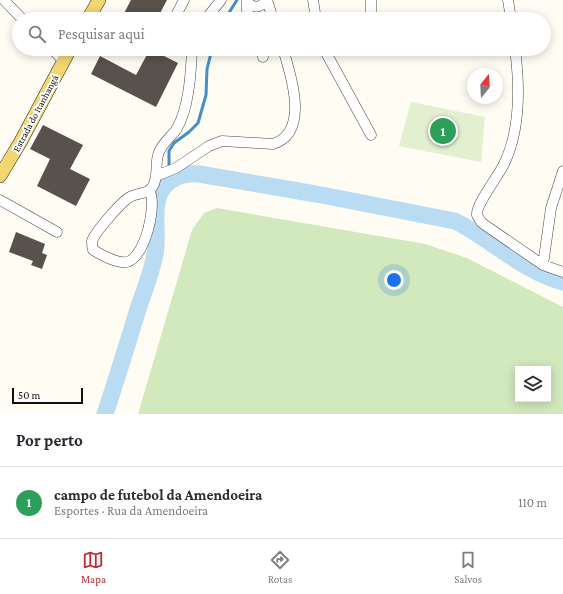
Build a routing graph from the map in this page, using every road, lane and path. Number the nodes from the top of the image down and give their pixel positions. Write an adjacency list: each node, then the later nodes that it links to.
1 (4, 0): 10 (street)
2 (99, 0): 11 (main road)
3 (184, 0): 12 (street)
4 (221, 0): 13 (street)
5 (267, 0): 9 (street); 15 (street)
6 (313, 0): 16 (street)
7 (372, 0): 17 (street)
8 (508, 0): 18 (street)
9 (247, 1): 14 (street)
10 (15, 12)
11 (92, 12)
12 (178, 12)
13 (212, 12)
14 (248, 12)
15 (271, 12)
16 (315, 12)
17 (371, 12)
18 (509, 12)
19 (66, 56): 26 (main road, Estrada do Itanhangá)
20 (191, 56): 27 (street)
21 (284, 56): 27 (street)
22 (328, 56): 24 (street)
23 (516, 56): 31 (street)
24 (371, 135)
25 (563, 171): 31 (street)
26 (0, 176)
27 (156, 176): 28 (street)
28 (149, 190): 28 (street)
29 (0, 200): 30 (street)
30 (58, 232)
31 (543, 265): 32 (street)
32 (563, 272)

